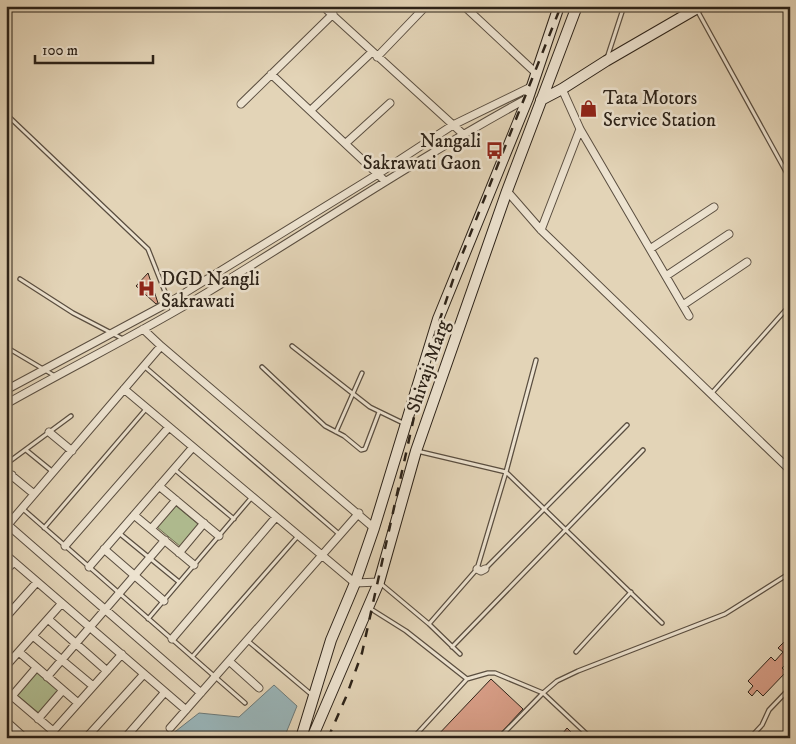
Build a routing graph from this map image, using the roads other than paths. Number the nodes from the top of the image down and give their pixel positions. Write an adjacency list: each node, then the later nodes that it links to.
1 (327, 6): 8 (street)
2 (426, 6): 9 (street)
3 (464, 6): 12 (street)
4 (559, 6): 12 (main road, Shivaji Marg)
5 (577, 6): 14 (main road, Shivaji Marg)
6 (624, 6): 10 (lane)
7 (699, 8): 10 (main road); 27 (lane)
8 (333, 14): 9 (street); 11 (street)
9 (375, 54): 20 (street); 22 (street)
10 (606, 60): 15 (main road)
11 (271, 74): 19 (street); 20 (street)
12 (537, 74): 13 (main road, Shivaji Marg)
13 (532, 86): 14 (main road); 16 (main road, Shivaji Marg); 22 (street)
14 (547, 88): 17 (main road, Shivaji Marg)
15 (562, 89): 17 (main road); 23 (street)
16 (528, 98): 17 (main road); 24 (street); 62 (main road, Shivaji Marg)
17 (542, 101): 29 (main road, Shivaji Marg)
18 (390, 103): 25 (street)
19 (241, 104)
20 (311, 110): 25 (street)
21 (6, 114): 37 (lane)
22 (453, 124): 24 (street); 26 (street)
23 (580, 129): 31 (street); 33 (street)
24 (463, 134): 28 (street)
25 (346, 144): 26 (street)
26 (378, 174): 28 (street); 37 (street)
27 (790, 178)
28 (385, 181): 40 (street)
29 (506, 191): 31 (street); 71 (main road, Shivaji Marg)
30 (714, 207): 33 (street)
31 (540, 230): 57 (street)
32 (729, 234): 35 (street)
33 (650, 249): 35 (street)
34 (747, 262): 38 (street)
35 (666, 276): 38 (street)
36 (20, 279): 43 (lane)
37 (170, 302): 40 (lane); 43 (street)
38 (683, 305): 41 (street)
39 (790, 305): 57 (lane)
40 (174, 312): 42 (street)
41 (689, 316)
42 (143, 328): 44 (street); 45 (street)
43 (112, 333): 44 (lane); 51 (street)
44 (123, 339): 53 (street)
45 (161, 346): 49 (street); 85 (street)
46 (292, 346): 56 (lane)
47 (6, 347): 51 (lane)
48 (536, 360): 76 (lane)
49 (144, 366): 54 (street); 97 (lane)
50 (262, 367): 66 (lane)
51 (44, 369): 53 (lane); 55 (street)
52 (362, 373): 56 (lane)
53 (56, 376): 58 (street)
54 (124, 389): 59 (street); 69 (street)
55 (6, 390)
56 (353, 394): 60 (lane); 66 (lane)
57 (710, 394): 74 (street)
58 (6, 404)
59 (147, 408): 64 (street); 91 (lane)
60 (379, 412): 62 (lane); 66 (lane)
61 (71, 416): 65 (lane)
62 (406, 424): 92 (main road, Shivaji Marg)
63 (627, 425): 84 (lane)
64 (169, 427): 67 (street); 100 (street)
65 (49, 432): 68 (lane); 69 (street)
66 (336, 432)
67 (193, 446): 73 (street); 81 (street)
68 (26, 450): 72 (lane); 75 (lane)
69 (72, 450): 75 (street)
70 (643, 450): 94 (lane)
71 (416, 451): 76 (lane); 115 (main road, Shivaji Marg)
72 (6, 464)
73 (174, 469): 79 (street); 88 (lane)
74 (790, 470)
75 (53, 472): 80 (street)
76 (506, 472): 84 (lane); 109 (lane)
77 (9, 473): 78 (street); 80 (street)
78 (6, 482)
79 (159, 486): 82 (street); 86 (street)
80 (34, 494): 83 (street)
81 (253, 496): 87 (street); 88 (lane)
82 (176, 500): 89 (street); 93 (street)
83 (22, 508): 90 (street); 91 (lane)
84 (545, 509): 94 (lane); 109 (lane)
85 (358, 513): 92 (street); 97 (street)
86 (134, 515): 93 (street); 95 (street)
87 (276, 516): 96 (street); 130 (street)
88 (234, 519): 98 (lane)
89 (204, 523): 98 (street); 102 (street)
90 (7, 526): 122 (street)
91 (44, 528): 100 (lane)
92 (374, 528): 116 (main road, Shivaji Marg)
93 (151, 529): 99 (street)
94 (566, 530): 117 (lane); 133 (lane)
95 (119, 532): 101 (street); 105 (lane)
96 (298, 535): 104 (street); 138 (lane)
97 (340, 535): 104 (street)
98 (219, 536): 107 (lane)
99 (165, 540): 102 (street); 105 (street)
100 (65, 546): 108 (lane)
101 (104, 549): 108 (street); 112 (street)
102 (180, 552): 107 (street)
103 (6, 555): 106 (street)
104 (322, 555): 116 (street); 131 (street)
105 (149, 558): 112 (street); 114 (lane)
106 (14, 562): 110 (street); 113 (street)
107 (194, 565): 114 (lane)
108 (89, 567): 118 (lane)
109 (481, 569): 127 (lane)
110 (6, 570)
111 (790, 573): 153 (lane)
112 (134, 576): 118 (street); 119 (street)
113 (37, 582): 120 (street); 123 (street)
114 (179, 582): 119 (lane)
115 (379, 582): 116 (street); 121 (main road, Shivaji Marg); 127 (lane)
116 (355, 583): 156 (main road, Shivaji Marg)
117 (630, 592): 126 (lane); 135 (lane)
118 (119, 593): 122 (street); 124 (lane)
119 (164, 601): 124 (lane)
120 (62, 603): 125 (street); 128 (street)
121 (368, 608): 147 (lane); 169 (main road, Shivaji Marg)
122 (105, 610): 128 (street); 155 (street)
123 (6, 617)
124 (148, 618): 130 (lane)
125 (48, 619): 129 (street); 132 (street)
126 (662, 623)
127 (429, 624): 133 (lane)
128 (90, 627): 132 (street); 136 (street)
129 (33, 636): 134 (street); 139 (street)
130 (172, 639): 138 (lane)
131 (247, 640): 140 (street); 156 (lane)
132 (76, 644): 139 (street); 143 (street)
133 (452, 647): 137 (lane)
134 (18, 652): 141 (street); 142 (street)
135 (576, 652)
136 (122, 654): 143 (street); 144 (street)
137 (460, 654)
138 (192, 657): 146 (lane)
139 (62, 660): 145 (street); 148 (street)
140 (229, 661): 146 (street); 149 (street)
141 (6, 666)
142 (36, 668): 145 (street); 154 (street)
143 (107, 671): 148 (street)
144 (144, 674): 152 (street); 166 (street)
145 (47, 677): 151 (street)
146 (215, 677): 155 (street); 158 (lane)
147 (467, 679): 153 (lane); 170 (lane)
148 (93, 686): 157 (street)
149 (259, 688)
150 (790, 688): 173 (lane)
151 (63, 690): 157 (street); 160 (street)
152 (165, 692): 159 (street); 167 (street)
153 (542, 693): 171 (lane); 172 (lane)
154 (9, 694): 160 (street)
155 (201, 694): 159 (street)
156 (314, 696): 168 (main road, Shivaji Marg)
157 (78, 703): 163 (street)
158 (245, 703)
159 (186, 710): 162 (street)
160 (38, 719): 163 (street)
161 (6, 721): 164 (street)
162 (170, 728)
163 (53, 731): 165 (street)
164 (25, 738)
165 (47, 738)
166 (86, 738)
167 (125, 738)
168 (301, 738)
169 (312, 738)
170 (413, 738)
171 (499, 738)
172 (591, 738)
173 (750, 738)

